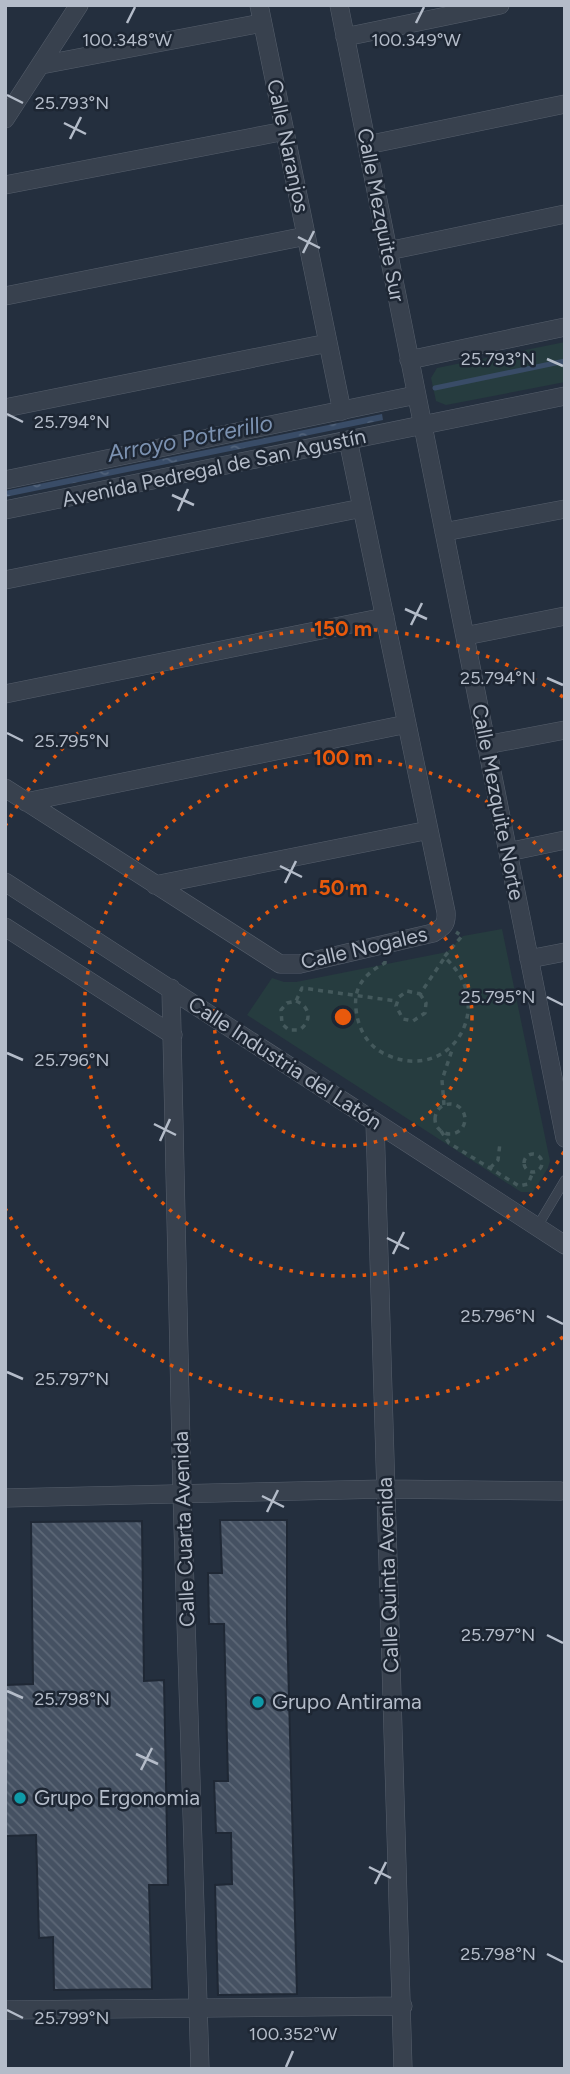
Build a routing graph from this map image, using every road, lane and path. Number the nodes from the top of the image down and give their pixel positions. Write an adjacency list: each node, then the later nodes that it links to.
1 (79, 5): 7 (street)
2 (259, 5): 5 (street, Calle Naranjos)
3 (339, 5): 6 (street, Calle Mezquite Sur)
4 (500, 5): 6 (street)
5 (262, 23): 7 (street); 10 (street, Calle Naranjos)
6 (345, 37): 11 (street, Calle Mezquite Sur)
7 (41, 65): 9 (street)
8 (565, 104): 11 (street)
9 (5, 119)
10 (285, 131): 12 (street); 14 (street, Calle Naranjos)
11 (367, 145): 15 (street, Calle Mezquite Sur)
12 (5, 185)
13 (565, 214): 15 (street)
14 (306, 236): 16 (street); 18 (street, Calle Naranjos)
15 (388, 251): 19 (street, Calle Mezquite Sur)
16 (5, 296)
17 (565, 327): 19 (street)
18 (328, 343): 22 (street); 23 (street, Calle Naranjos)
19 (409, 360): 20 (street, Calle Mezquite Sur)
20 (416, 395): 23 (street, Avenida Pedregal de San Agustín); 24 (street, Calle Mezquite Sur)
21 (565, 397): 24 (street, Avenida Pedregal de San Agustín)
22 (5, 408)
23 (342, 411): 26 (street, Avenida Pedregal de San Agustín)
24 (422, 425): 25 (street, Avenida Pedregal de San Agustín); 30 (street, Calle Mezquite Norte)
25 (348, 440): 27 (street, Calle Nogales); 29 (street, Avenida Pedregal de San Agustín)
26 (5, 480)
27 (362, 508): 31 (street); 33 (street, Calle Nogales)
28 (565, 509): 30 (street)
29 (5, 510)
30 (444, 532): 34 (street, Calle Mezquite Norte)
31 (5, 580)
32 (565, 616): 34 (street)
33 (385, 617): 35 (street); 36 (street, Calle Nogales)
34 (465, 636): 38 (street, Calle Mezquite Norte)
35 (5, 694)
36 (407, 724): 40 (street); 41 (street, Calle Nogales)
37 (565, 730): 38 (street)
38 (486, 745): 43 (street, Calle Mezquite Norte)
39 (5, 788): 40 (street, Calle Nogales)
40 (26, 802): 45 (street, Calle Nogales)
41 (429, 830): 45 (street); 46 (street, Calle Nogales)
42 (565, 840): 43 (street)
43 (508, 852): 51 (street, Calle Mezquite Norte)
44 (5, 882): 52 (street, Calle Industria del Latón)
45 (155, 885): 48 (street, Calle Nogales)
46 (446, 924): 48 (street, Calle Nogales); 50 (path)
47 (5, 928): 57 (street, Calle Industria del Latón)
48 (383, 945): 53 (path)
49 (565, 951): 51 (street)
50 (444, 957): 54 (path); 58 (path)
51 (529, 959): 59 (street, Calle Mezquite Norte)
52 (171, 988): 57 (street, Calle Cuarta Avenida); 61 (street, Calle Industria del Latón)
53 (357, 994): 55 (path); 56 (path); 58 (path)
54 (420, 994): 56 (path); 56 (path)
55 (296, 1001): 55 (path)
56 (396, 1001)
57 (173, 1035): 72 (street, Calle Cuarta Avenida)
58 (457, 1041): 60 (path)
59 (558, 1065): 63 (street, Calle Mezquite Norte)
60 (443, 1105): 62 (path); 62 (path)
61 (375, 1122): 68 (street, Calle Industria del Latón); 70 (street, Calle Quinta Avenida)
62 (442, 1131): 65 (path)
63 (565, 1138)
64 (500, 1143): 65 (path)
65 (490, 1168): 66 (path)
66 (533, 1172): 66 (path)
67 (565, 1180): 68 (lane)
68 (537, 1227): 69 (street, Calle Industria del Latón)
69 (565, 1245)
70 (385, 1489): 71 (street); 72 (street); 74 (street, Calle Quinta Avenida)
71 (561, 1491)
72 (182, 1493): 73 (street); 75 (street, Calle Cuarta Avenida)
73 (5, 1498)
74 (403, 2006): 75 (street); 78 (street, Calle Quinta Avenida)
75 (198, 2007): 76 (street); 77 (street, Calle Cuarta Avenida)
76 (5, 2010)
77 (200, 2069)
78 (403, 2069)

